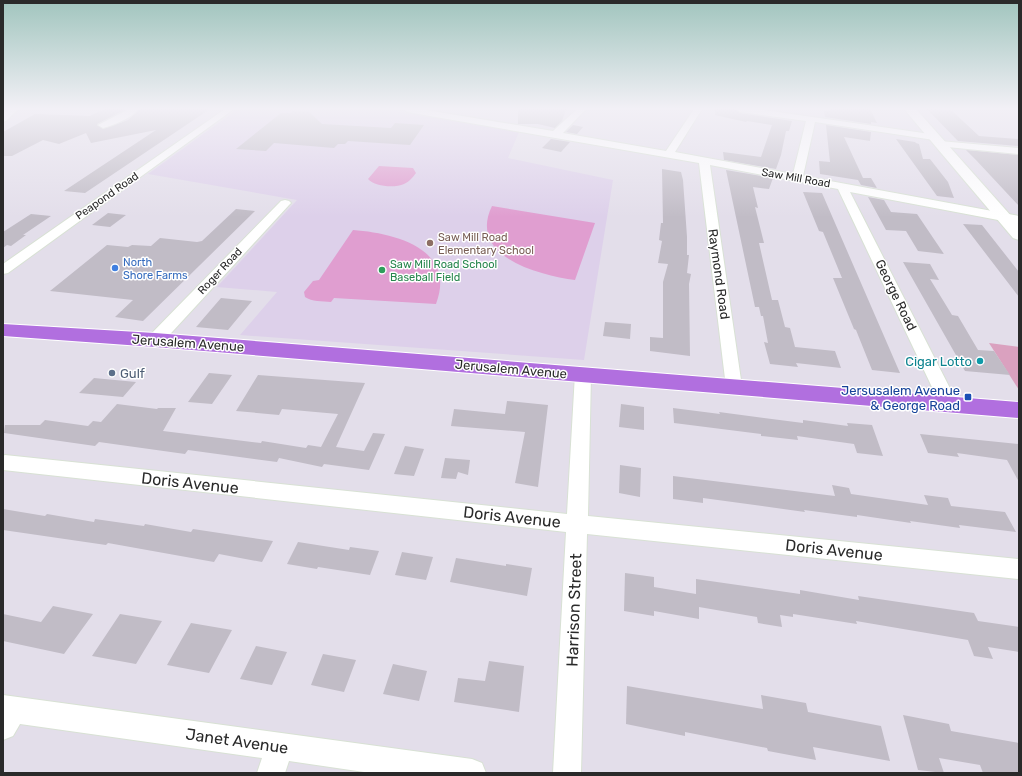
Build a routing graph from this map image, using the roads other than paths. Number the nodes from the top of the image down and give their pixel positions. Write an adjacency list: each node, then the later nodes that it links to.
1 (179, 145): 16 (street, Peapond Road)
2 (619, 145): 8 (street, Saw Mill Road)
3 (675, 145): 8 (street)
4 (805, 145): 10 (street)
5 (942, 145): 13 (main road)
6 (976, 145): 7 (street)
7 (1019, 151)
8 (669, 154): 9 (street, Saw Mill Road)
9 (704, 161): 10 (street, Saw Mill Road); 20 (street, Raymond Road)
10 (797, 178): 11 (street, Saw Mill Road)
11 (842, 186): 13 (street, Saw Mill Road); 21 (street, George Road)
12 (285, 203): 18 (street, Roger Road)
13 (1004, 216): 14 (street, Saw Mill Road); 15 (main road)
14 (1019, 220)
15 (1019, 235)
16 (3, 270)
17 (3, 330): 18 (main road, Jerusalem Avenue)
18 (155, 340): 19 (main road, Jerusalem Avenue)
19 (583, 374): 20 (main road, Jerusalem Avenue); 24 (street, Harrison Street)
20 (734, 386): 21 (main road, Jerusalem Avenue)
21 (950, 404): 22 (main road, Jerusalem Avenue)
22 (1019, 410)
23 (5, 463): 24 (street, Doris Avenue)
24 (577, 524): 25 (street, Doris Avenue); 30 (street, Harrison Street)
25 (1019, 569)
26 (7, 714): 27 (street, Janet Avenue)
27 (280, 746): 28 (street); 29 (street, Janet Avenue)
28 (271, 773)
29 (472, 773)
30 (567, 773)

